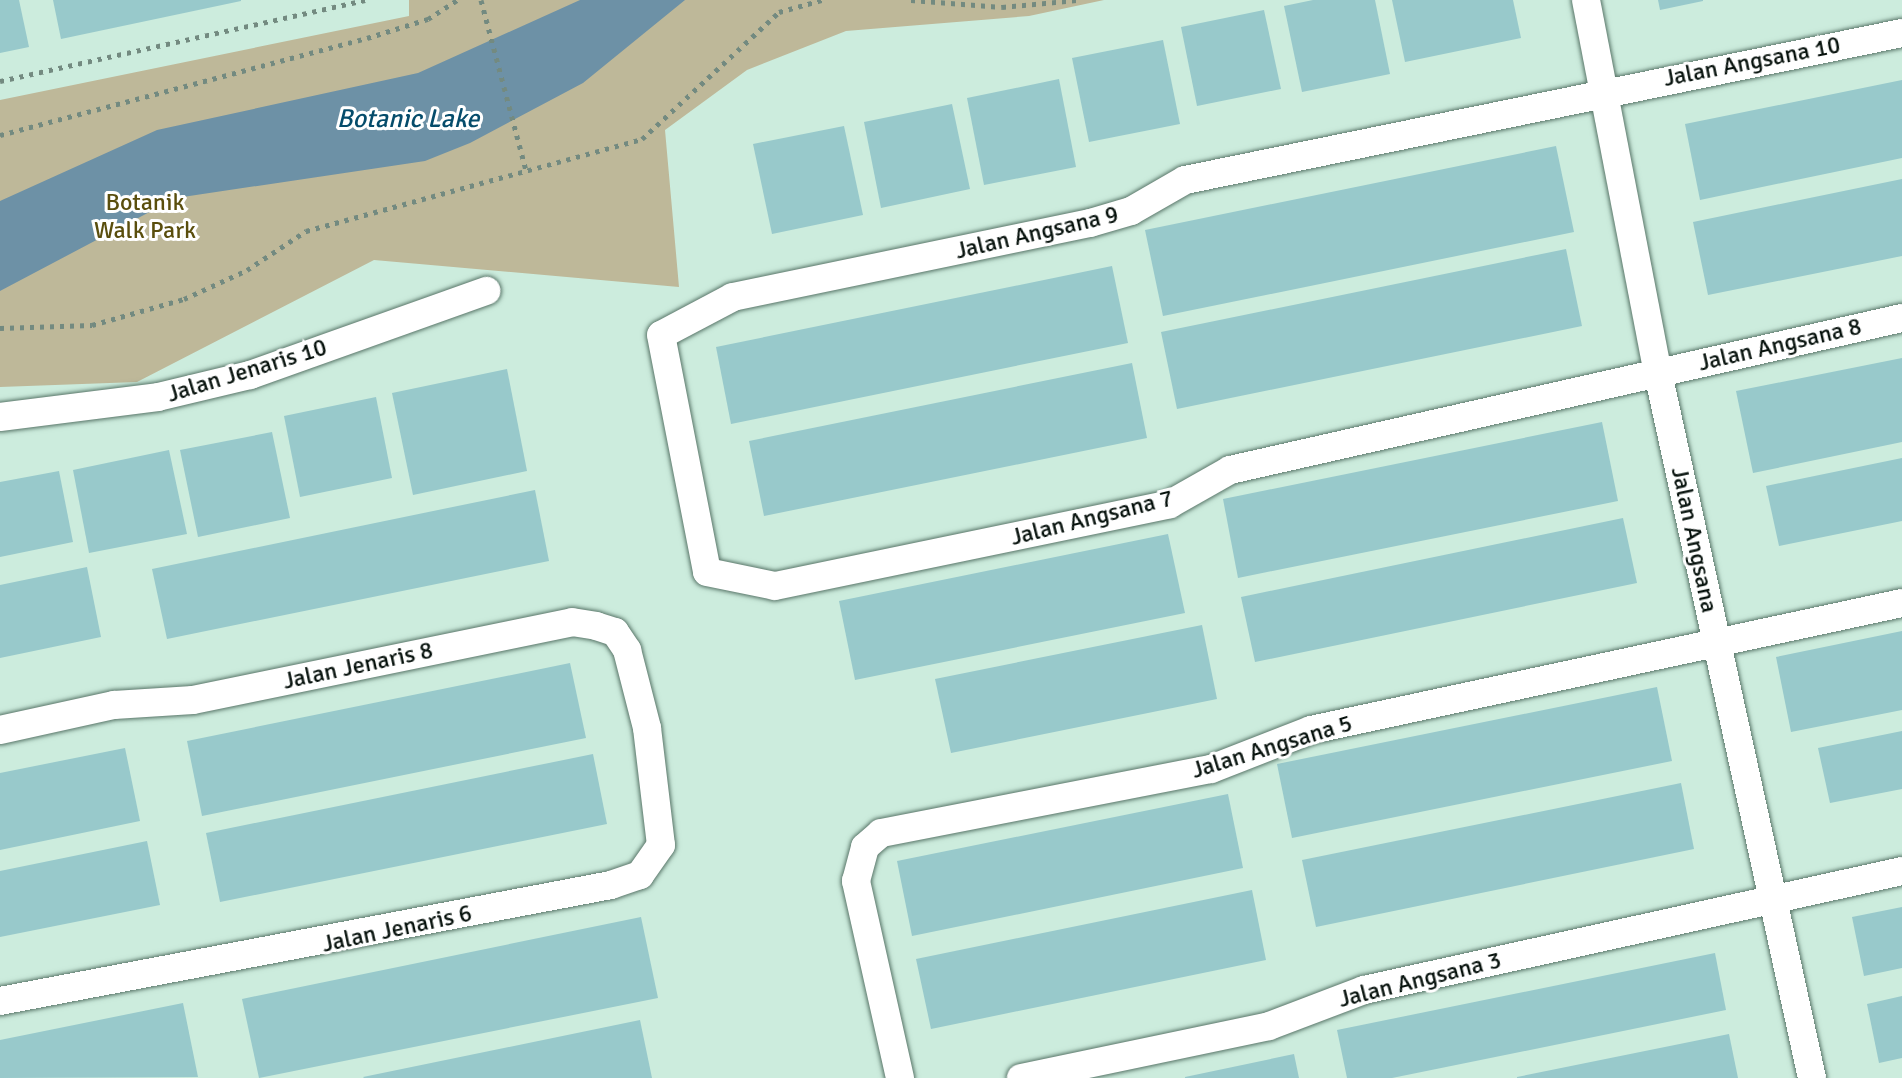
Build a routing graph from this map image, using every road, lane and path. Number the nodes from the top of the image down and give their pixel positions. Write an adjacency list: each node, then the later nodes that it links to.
1 (365, 0): 9 (path)
2 (457, 0): 11 (path)
3 (481, 0): 12 (path)
4 (822, 0): 12 (path)
5 (911, 0): 6 (path)
6 (1077, 0)
7 (1586, 0): 10 (street, Jalan Angsana)
8 (1902, 33): 10 (street, Jalan Angsana 10)
9 (0, 81)
10 (1602, 92): 16 (street, Jalan Angsana); 18 (street, Jalan Angsana 9)
11 (0, 135)
12 (526, 170): 15 (path)
13 (486, 291): 17 (street, Jalan Jenaris 10)
14 (1902, 318): 16 (street, Jalan Angsana 8)
15 (0, 328)
16 (1658, 373): 18 (street, Jalan Angsana 7); 20 (street, Jalan Angsana)
17 (0, 417)
18 (707, 572)
19 (1902, 603): 20 (street, Jalan Angsana 5)
20 (1717, 646): 24 (street, Jalan Angsana); 26 (street, Jalan Angsana 5)
21 (647, 728): 22 (street, Jalan Jenaris 8); 25 (street, Jalan Jenaris 6)
22 (0, 730)
23 (1902, 871): 24 (street, Jalan Angsana 3)
24 (1774, 901): 27 (street, Jalan Angsana 3); 28 (street, Jalan Angsana)
25 (0, 1001)
26 (900, 1078)
27 (1021, 1078)
28 (1812, 1078)

